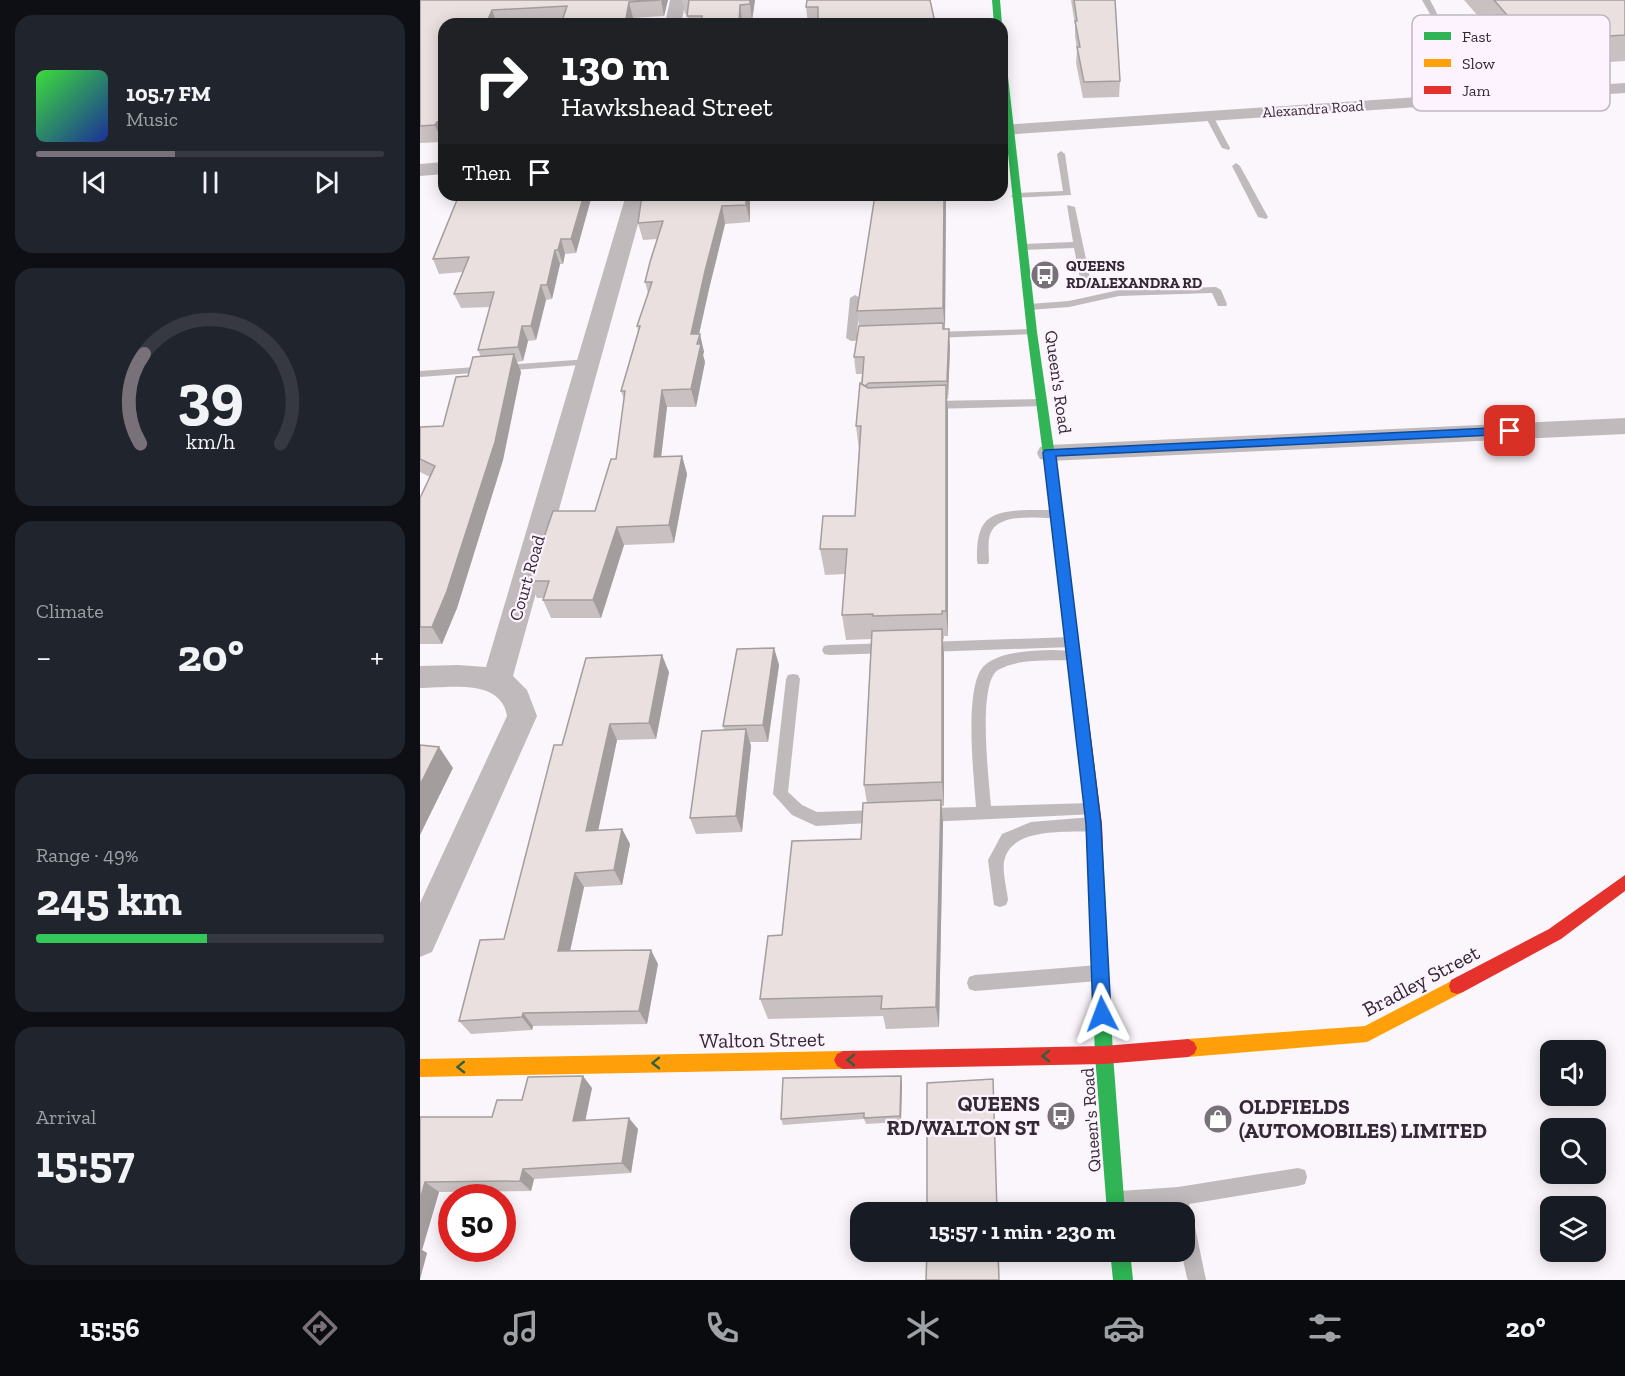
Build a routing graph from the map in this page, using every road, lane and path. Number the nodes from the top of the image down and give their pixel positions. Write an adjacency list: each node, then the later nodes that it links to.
1 (678, 0): 5 (street)
2 (996, 0): 6 (main road)
3 (1426, 0): 4 (lane)
4 (1434, 15)
5 (674, 18)
6 (998, 18)
7 (1625, 88): 8 (street, Alexandra Road)
8 (1610, 89)
9 (1412, 103): 10 (street, Alexandra Road)
10 (1209, 116): 11 (street, Alexandra Road); 13 (lane)
11 (1008, 130)
12 (1008, 143): 18 (main road, Queen's Road)
13 (1226, 148)
14 (1061, 154): 18 (lane)
15 (1236, 166): 21 (lane)
16 (438, 168): 17 (street)
17 (420, 170)
18 (1016, 196): 23 (main road, Queen's Road)
19 (634, 201): 31 (street, Court Road)
20 (1070, 207): 22 (lane)
21 (1263, 217)
22 (1078, 245): 23 (lane); 24 (lane)
23 (1023, 248): 27 (main road, Queen's Road)
24 (1085, 278)
25 (855, 298): 30 (lane)
26 (1222, 303): 27 (lane)
27 (1029, 307): 28 (main road, Queen's Road)
28 (1032, 332): 29 (lane); 33 (main road, Queen's Road)
29 (919, 336)
30 (885, 337)
31 (590, 362): 32 (lane); 43 (street, Court Road)
32 (420, 374)
33 (1042, 403): 34 (lane); 36 (main road, Queen's Road)
34 (920, 405)
35 (1625, 426): 36 (street)
36 (1049, 453): 37 (main road, Queen's Road)
37 (1056, 514): 38 (lane); 39 (main road, Queen's Road)
38 (983, 561)
39 (1072, 648): 40 (lane); 44 (lane); 45 (main road, Queen's Road)
40 (829, 650)
41 (420, 677): 43 (street)
42 (793, 678): 44 (lane)
43 (497, 681): 48 (street)
44 (984, 813): 45 (lane)
45 (1093, 817): 47 (lane); 49 (main road, Queen's Road)
46 (1625, 882): 51 (main road, Bradley Street)
47 (1000, 900)
48 (420, 941)
49 (1100, 972): 50 (lane); 51 (main road, Queen's Road)
50 (975, 983)
51 (1104, 1055): 52 (main road, Walton Street, one-way to 52); 54 (main road, Queen's Road)
52 (420, 1068)
53 (1298, 1177): 55 (lane)
54 (1115, 1202)
55 (1189, 1202)
56 (1121, 1262): 59 (main road)
57 (1193, 1262): 58 (lane)
58 (1197, 1278)
59 (1123, 1280)

